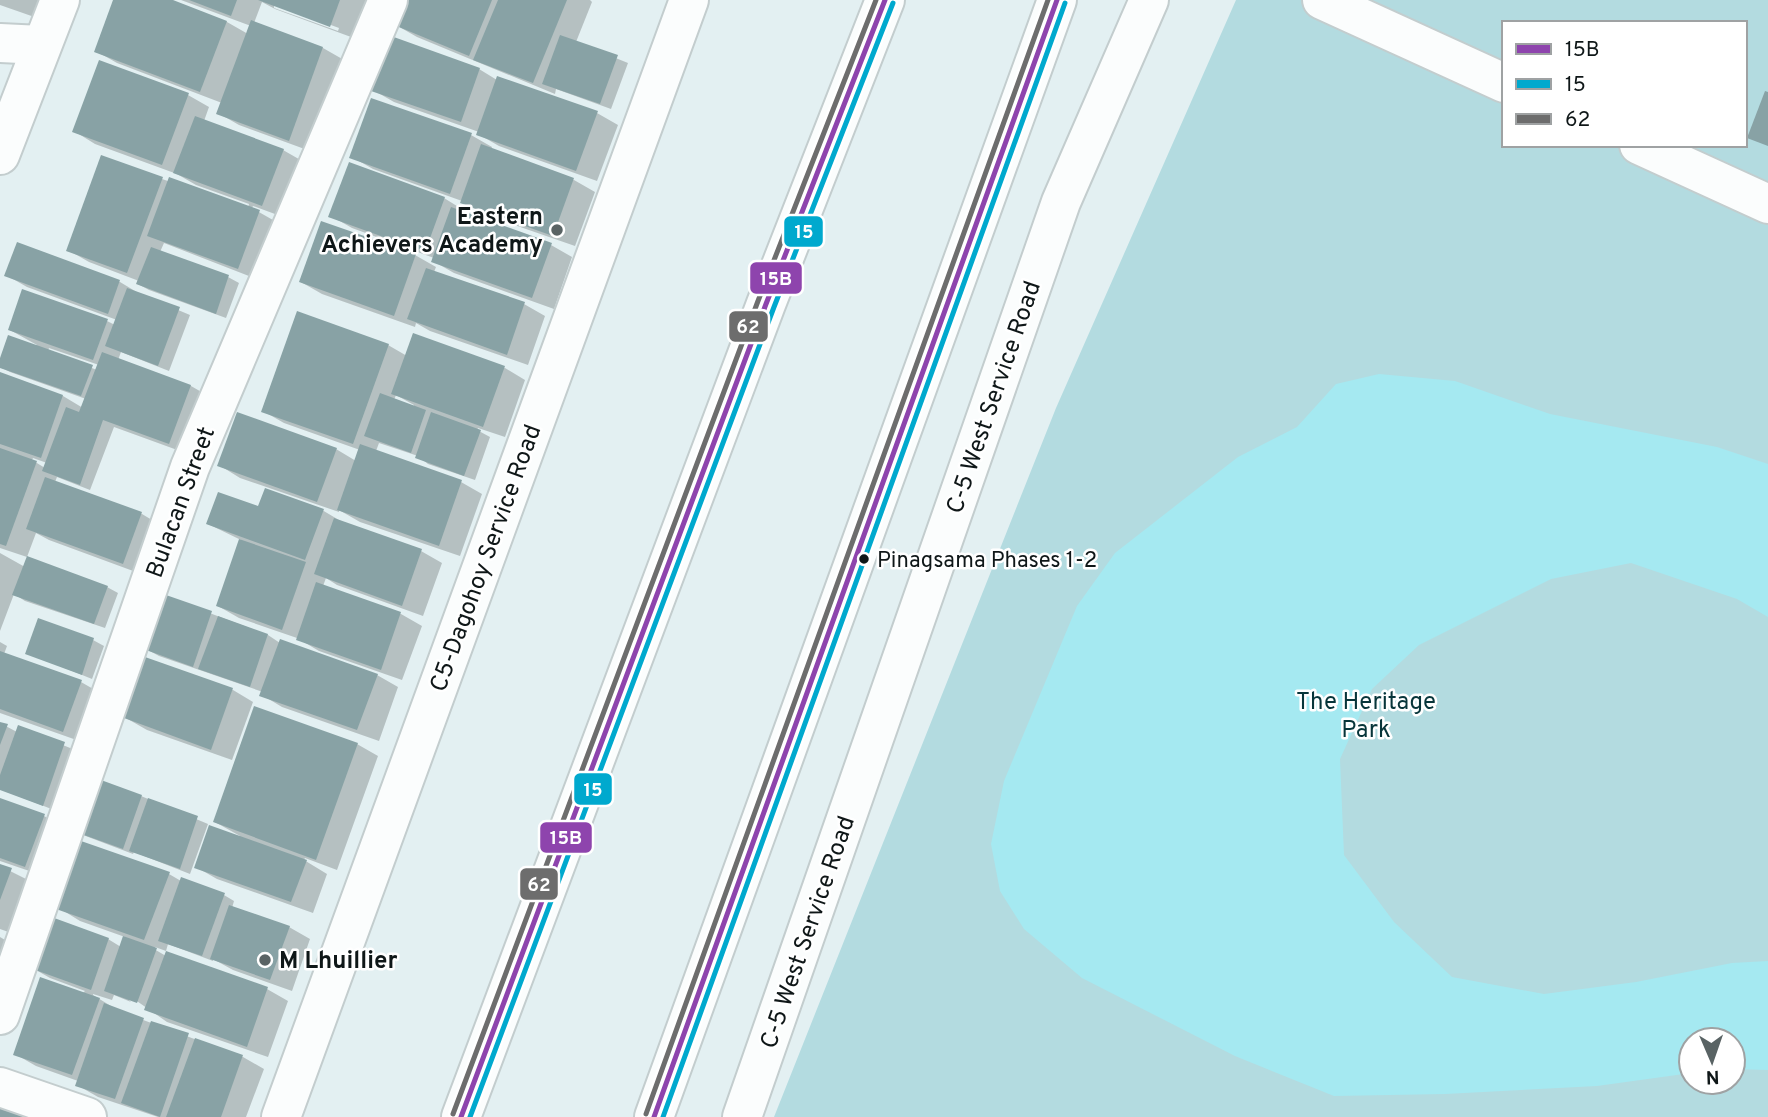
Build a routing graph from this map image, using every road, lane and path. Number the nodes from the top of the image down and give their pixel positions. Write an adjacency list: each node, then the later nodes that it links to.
1 (60, 0): 9 (main road)
2 (388, 0): 14 (main road, Bulacan Street)
3 (689, 0): 17 (main road, C5-Dagohoy Service Road)
4 (885, 0): 18 (main road)
5 (1056, 0): 19 (main road)
6 (1149, 0): 20 (main road, C-5 West Service Road)
7 (1322, 0): 10 (main road)
8 (0, 43): 9 (main road)
9 (41, 45): 12 (main road)
10 (1502, 82)
11 (1643, 147): 13 (main road)
12 (0, 155)
13 (1768, 204)
14 (0, 1015)
15 (0, 1087): 16 (main road)
16 (88, 1117)
17 (281, 1117)
18 (461, 1117)
19 (654, 1117)
20 (742, 1117)

